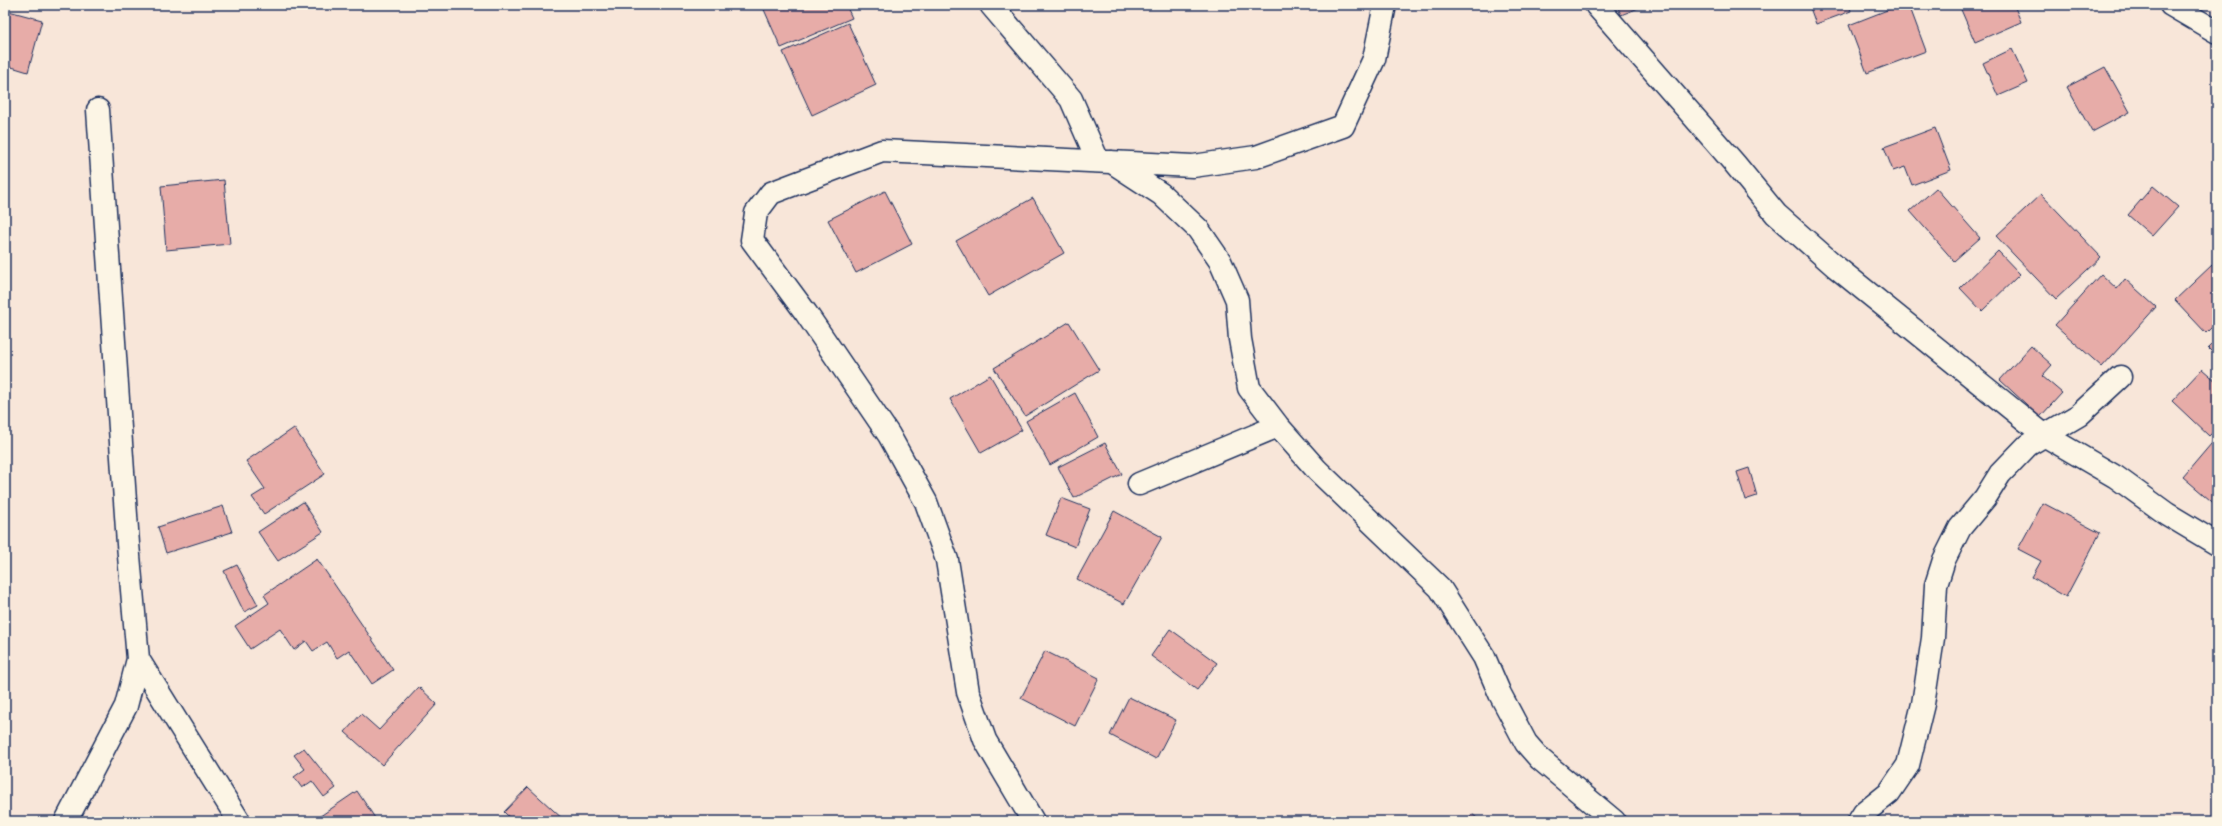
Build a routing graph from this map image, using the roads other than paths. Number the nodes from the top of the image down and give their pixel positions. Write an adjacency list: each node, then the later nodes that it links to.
1 (991, 5): 7 (street)
2 (1385, 5): 7 (street)
3 (1596, 5): 10 (street)
4 (2171, 5): 5 (street)
5 (2217, 32)
6 (98, 110): 13 (street)
7 (1104, 161): 9 (street); 16 (street)
8 (2120, 378): 10 (street)
9 (1278, 426): 11 (street); 17 (street)
10 (2044, 435): 12 (street); 18 (street)
11 (1139, 484)
12 (2217, 544)
13 (138, 659): 14 (street); 15 (street)
14 (66, 821)
15 (239, 821)
16 (1033, 821)
17 (1614, 821)
18 (1859, 821)

